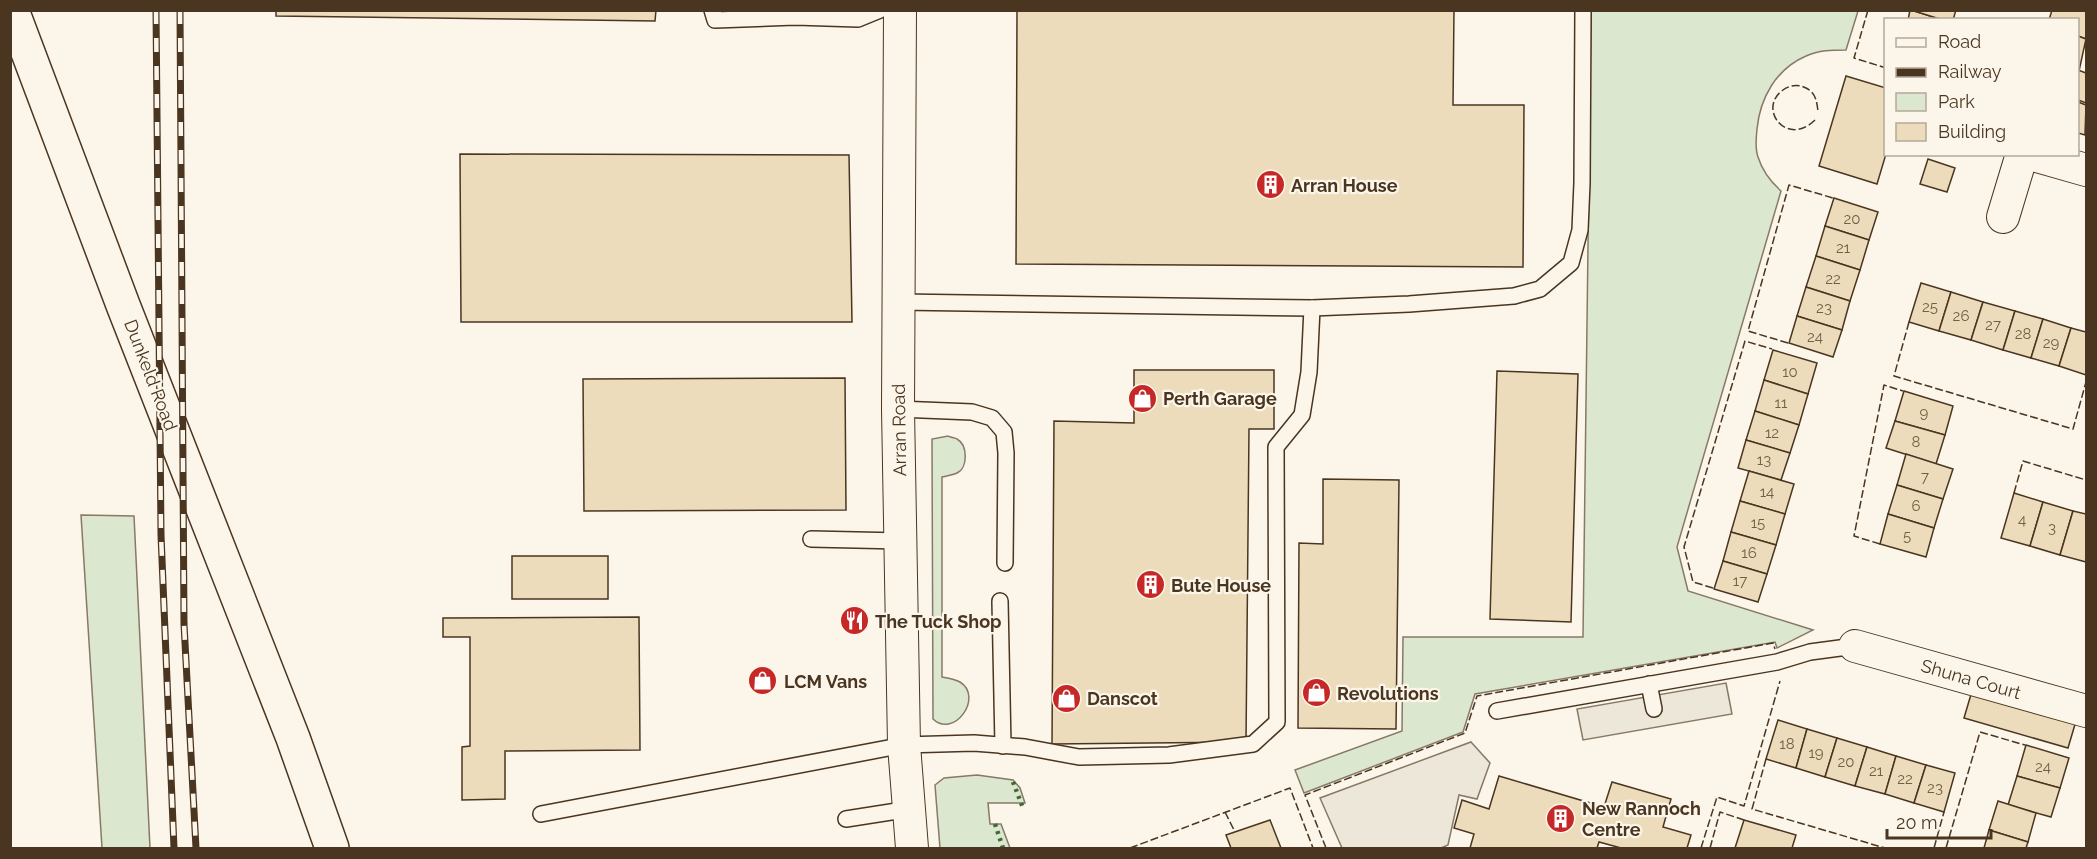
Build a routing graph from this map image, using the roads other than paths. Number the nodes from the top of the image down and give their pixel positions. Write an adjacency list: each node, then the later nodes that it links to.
1 (12, 10): 23 (main road, Dunkeld Road)
2 (712, 10): 6 (lane)
3 (880, 10): 6 (lane)
4 (900, 10): 11 (street, Arran Road)
5 (1583, 10): 12 (lane)
6 (795, 14)
7 (2021, 156): 10 (street)
8 (2037, 156): 9 (street)
9 (2086, 170)
10 (2003, 217)
11 (899, 302): 12 (lane); 13 (street, Arran Road)
12 (1312, 308): 25 (lane)
13 (898, 409): 15 (street, Arran Road); 16 (lane)
14 (811, 539): 15 (lane)
15 (901, 541): 24 (street, Arran Road)
16 (1005, 563)
17 (1000, 601): 25 (lane)
18 (1855, 646): 19 (lane); 22 (street, Shuna Court)
19 (1649, 684): 20 (lane); 21 (lane)
20 (1654, 709)
21 (1497, 711)
22 (2086, 711)
23 (293, 738): 29 (main road, Dunkeld Road); 30 (main road, Dunkeld Road)
24 (904, 745): 25 (lane); 26 (street, Arran Road); 27 (lane)
25 (1003, 746)
26 (910, 809): 28 (lane); 31 (street, Arran Road)
27 (541, 814)
28 (846, 819)
29 (332, 849)
30 (347, 849)
31 (912, 849)

